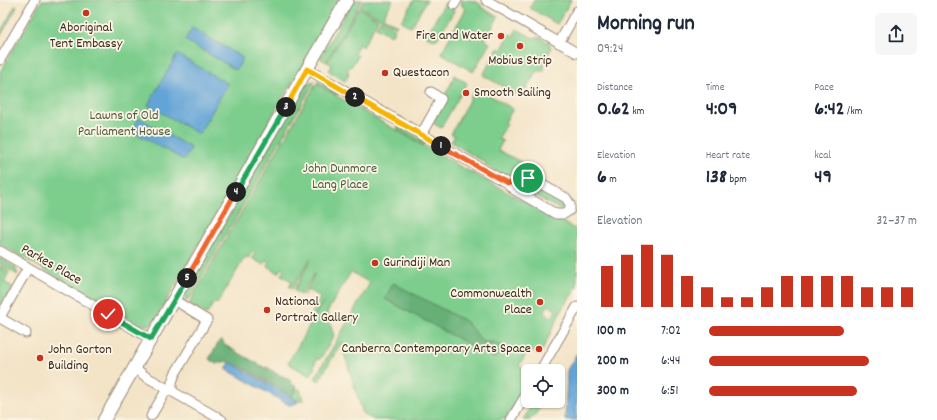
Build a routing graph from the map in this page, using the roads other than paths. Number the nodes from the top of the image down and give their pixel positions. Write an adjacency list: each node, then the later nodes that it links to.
1 (35, 0): 7 (street)
2 (348, 0): 8 (main road)
3 (486, 0): 5 (street)
4 (577, 12): 5 (street)
5 (559, 42): 6 (street)
6 (577, 53)
7 (0, 60)
8 (307, 69): 10 (street); 14 (main road)
9 (431, 92): 10 (street)
10 (421, 135): 11 (street)
11 (507, 183): 11 (street)
12 (0, 252): 13 (street, Parkes Place)
13 (28, 268): 16 (street); 18 (street, Parkes Place)
14 (174, 300): 18 (main road); 21 (street)
15 (577, 307): 19 (street)
16 (0, 317): 17 (street)
17 (26, 332)
18 (151, 339): 20 (main road)
19 (544, 364)
20 (132, 372): 21 (street); 24 (main road)
21 (169, 390): 23 (street); 25 (street)
22 (521, 403): 26 (street)
23 (151, 416)
24 (104, 420)
25 (222, 420)
26 (511, 420)

